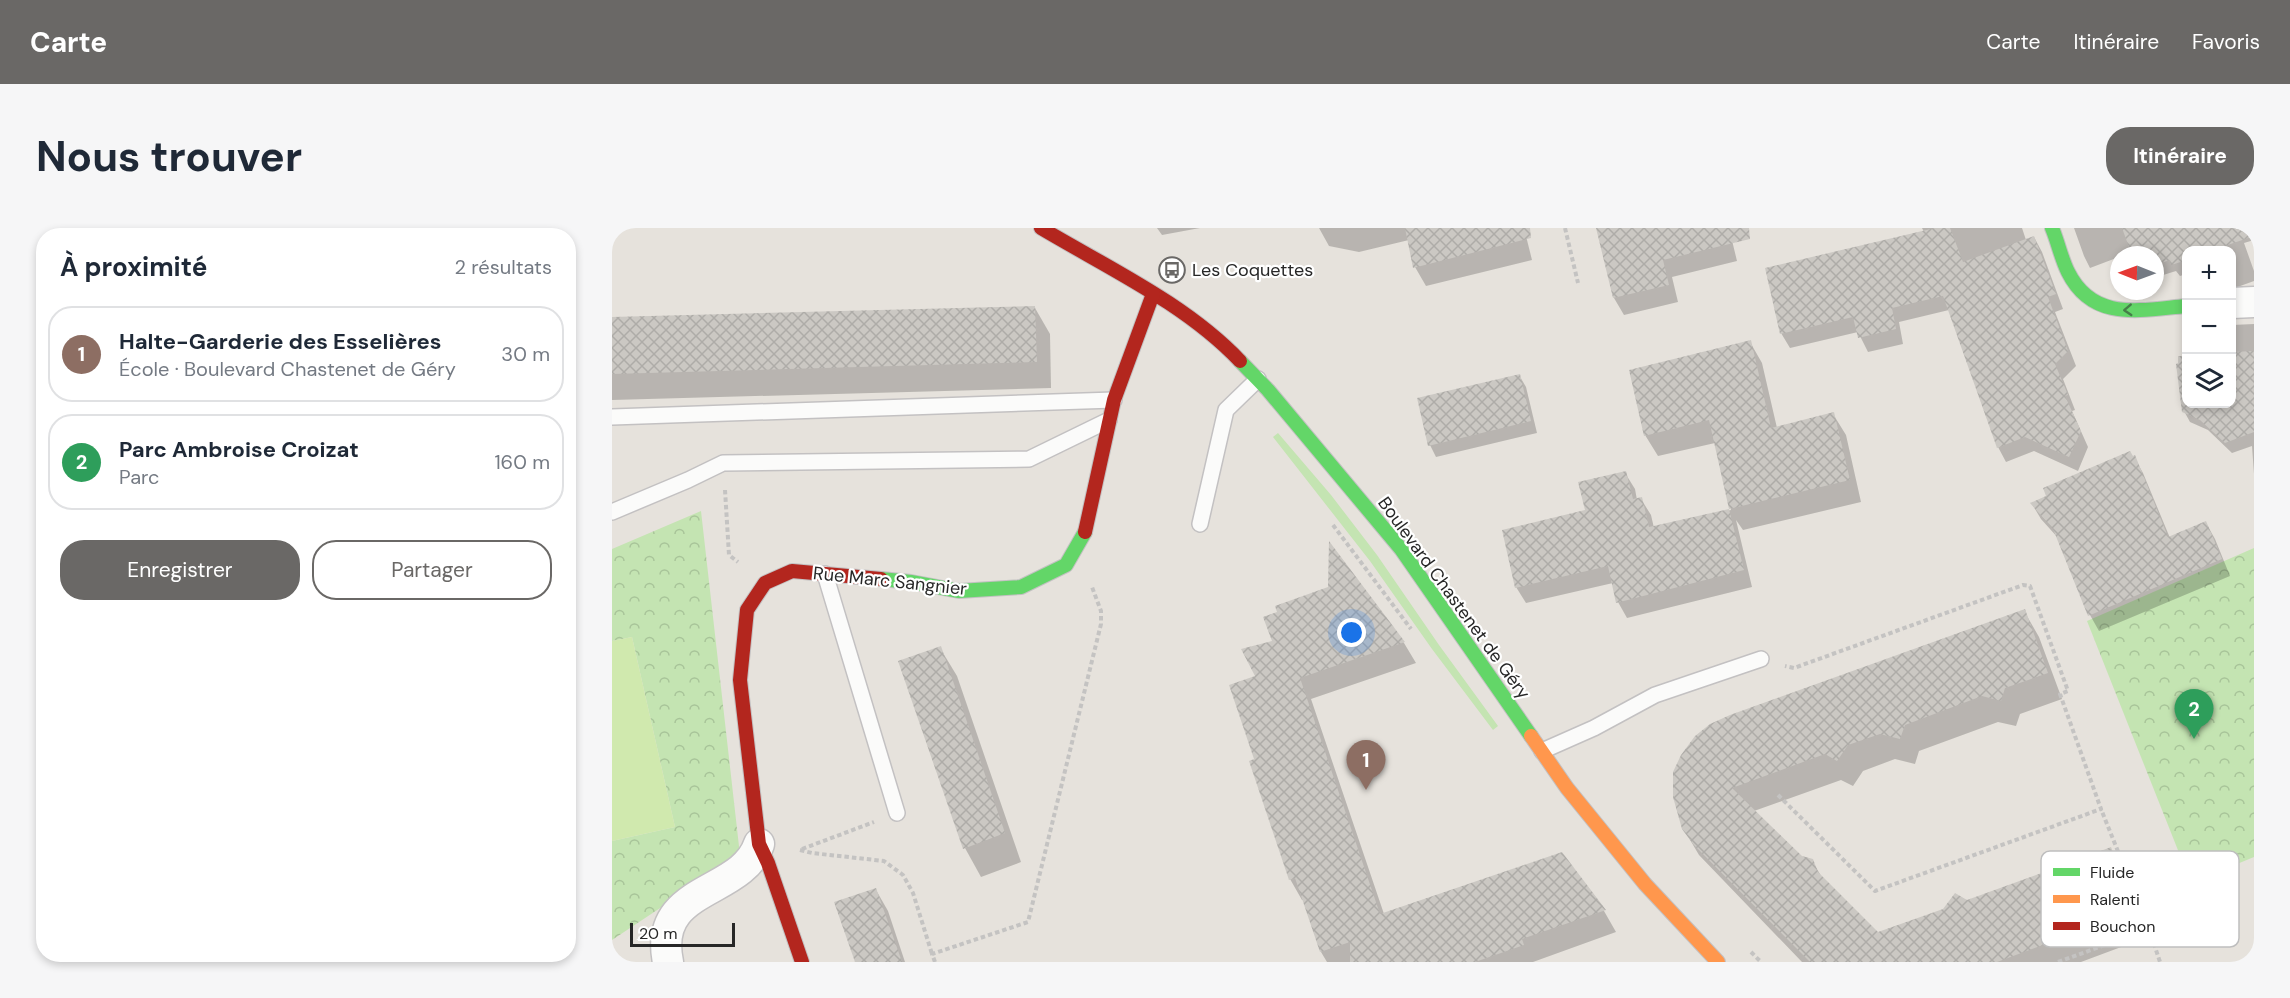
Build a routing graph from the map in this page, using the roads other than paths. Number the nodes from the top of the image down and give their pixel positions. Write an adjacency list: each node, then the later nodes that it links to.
1 (1041, 228): 3 (street, Boulevard Chastenet de Géry)
2 (2052, 228): 6 (street, one-way to 2)
3 (1154, 294): 7 (street, Boulevard Chastenet de Géry); 8 (street, Rue Marc Sangnier)
4 (2254, 302): 5 (street)
5 (2236, 303)
6 (2182, 306)
7 (1258, 379): 12 (lane); 15 (street, Boulevard Chastenet de Géry)
8 (1114, 400): 9 (lane); 10 (street, Rue Marc Sangnier)
9 (612, 417)
10 (1110, 420): 11 (lane); 13 (street, Rue Marc Sangnier)
11 (612, 512)
12 (1200, 524)
13 (825, 574): 16 (lane); 17 (street, Rue Marc Sangnier)
14 (1761, 659): 15 (lane)
15 (1542, 751): 20 (street, Boulevard Chastenet de Géry)
16 (897, 813)
17 (763, 854): 18 (street); 19 (street, Rue Marc Sangnier)
18 (668, 962)
19 (802, 962)
20 (1718, 962)

